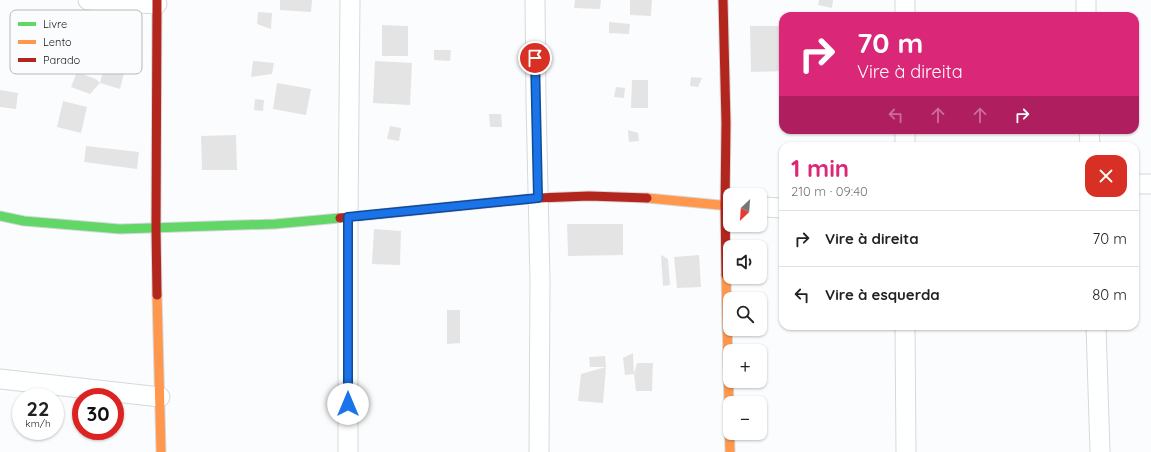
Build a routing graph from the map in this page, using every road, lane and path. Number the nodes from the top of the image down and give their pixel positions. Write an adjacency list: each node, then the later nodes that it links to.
1 (88, 0): 7 (street)
2 (350, 0): 18 (street)
3 (535, 0): 13 (street)
4 (723, 0): 12 (street)
5 (905, 0): 8 (street)
6 (1086, 0): 9 (street)
7 (157, 2): 19 (street)
8 (905, 12)
9 (1086, 12)
10 (1139, 184): 11 (street)
11 (1151, 184)
12 (727, 188)
13 (538, 198): 14 (street); 18 (street); 27 (street)
14 (723, 205)
15 (767, 207): 16 (street)
16 (779, 208)
17 (0, 216): 19 (street)
18 (348, 217): 19 (street); 26 (street)
19 (156, 228): 24 (street)
20 (727, 232): 28 (street)
21 (905, 330): 29 (street)
22 (1096, 330): 30 (street)
23 (0, 379): 24 (street)
24 (160, 397): 25 (street)
25 (161, 452)
26 (348, 452)
27 (539, 452)
28 (730, 452)
29 (906, 452)
30 (1100, 452)

